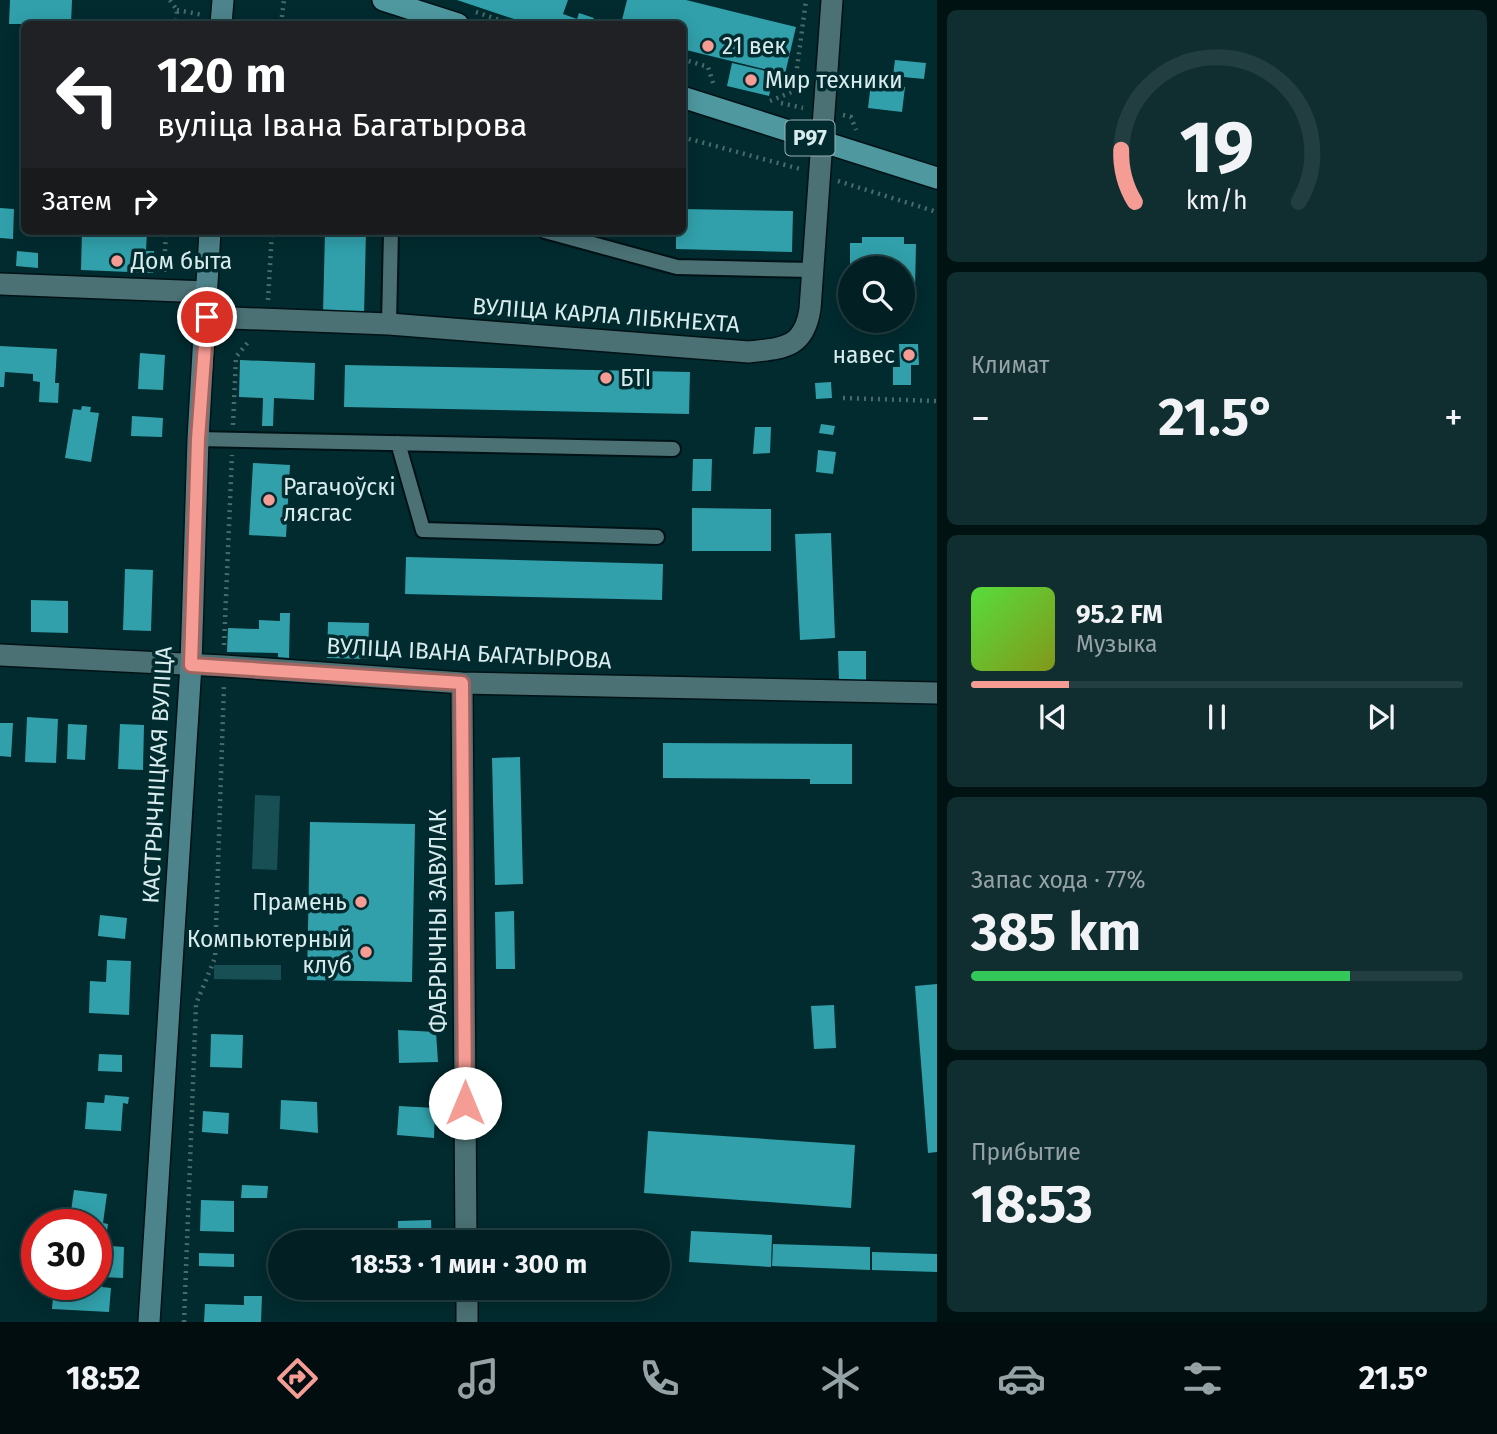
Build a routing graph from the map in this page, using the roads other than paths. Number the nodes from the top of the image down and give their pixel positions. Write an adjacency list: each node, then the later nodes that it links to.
1 (223, 0): 4 (main road)
2 (383, 0): 5 (main road)
3 (832, 0): 7 (street, ВУЛІЦА КАРЛА ЛІБКНЕХТА)
4 (221, 21)
5 (449, 21)
6 (686, 98): 7 (main road, Р97)
7 (822, 142): 8 (main road, Р97); 12 (street, ВУЛІЦА КАРЛА ЛІБКНЕХТА)
8 (937, 178)
9 (210, 235): 14 (main road, КАСТРЫЧНІЦКАЯ ВУЛІЦА)
10 (391, 235): 16 (lane)
11 (560, 235): 12 (lane)
12 (812, 270): 16 (street, ВУЛІЦА КАРЛА ЛІБКНЕХТА)
13 (0, 284): 14 (street)
14 (207, 292): 15 (main road, КАСТРЫЧНІЦКАЯ ВУЛІЦА)
15 (207, 317): 16 (street, ВУЛІЦА КАРЛА ЛІБКНЕХТА); 17 (main road, КАСТРЫЧНІЦКАЯ ВУЛІЦА)
16 (389, 324)
17 (198, 439): 18 (lane); 22 (main road, КАСТРЫЧНІЦКАЯ ВУЛІЦА)
18 (398, 443): 19 (lane); 20 (lane)
19 (673, 449)
20 (657, 537)
21 (0, 655): 22 (street, ВУЛІЦА ІВАНА БАГАТЫРОВА)
22 (191, 665): 23 (street, ВУЛІЦА ІВАНА БАГАТЫРОВА); 27 (main road, КАСТРЫЧНІЦКАЯ ВУЛІЦА)
23 (462, 683): 24 (street, ВУЛІЦА ІВАНА БАГАТЫРОВА); 25 (street, ФАБРЫЧНЫ ЗАВУЛАК)
24 (937, 693)
25 (467, 1230)
26 (467, 1300): 28 (street)
27 (149, 1322)
28 (467, 1322)

